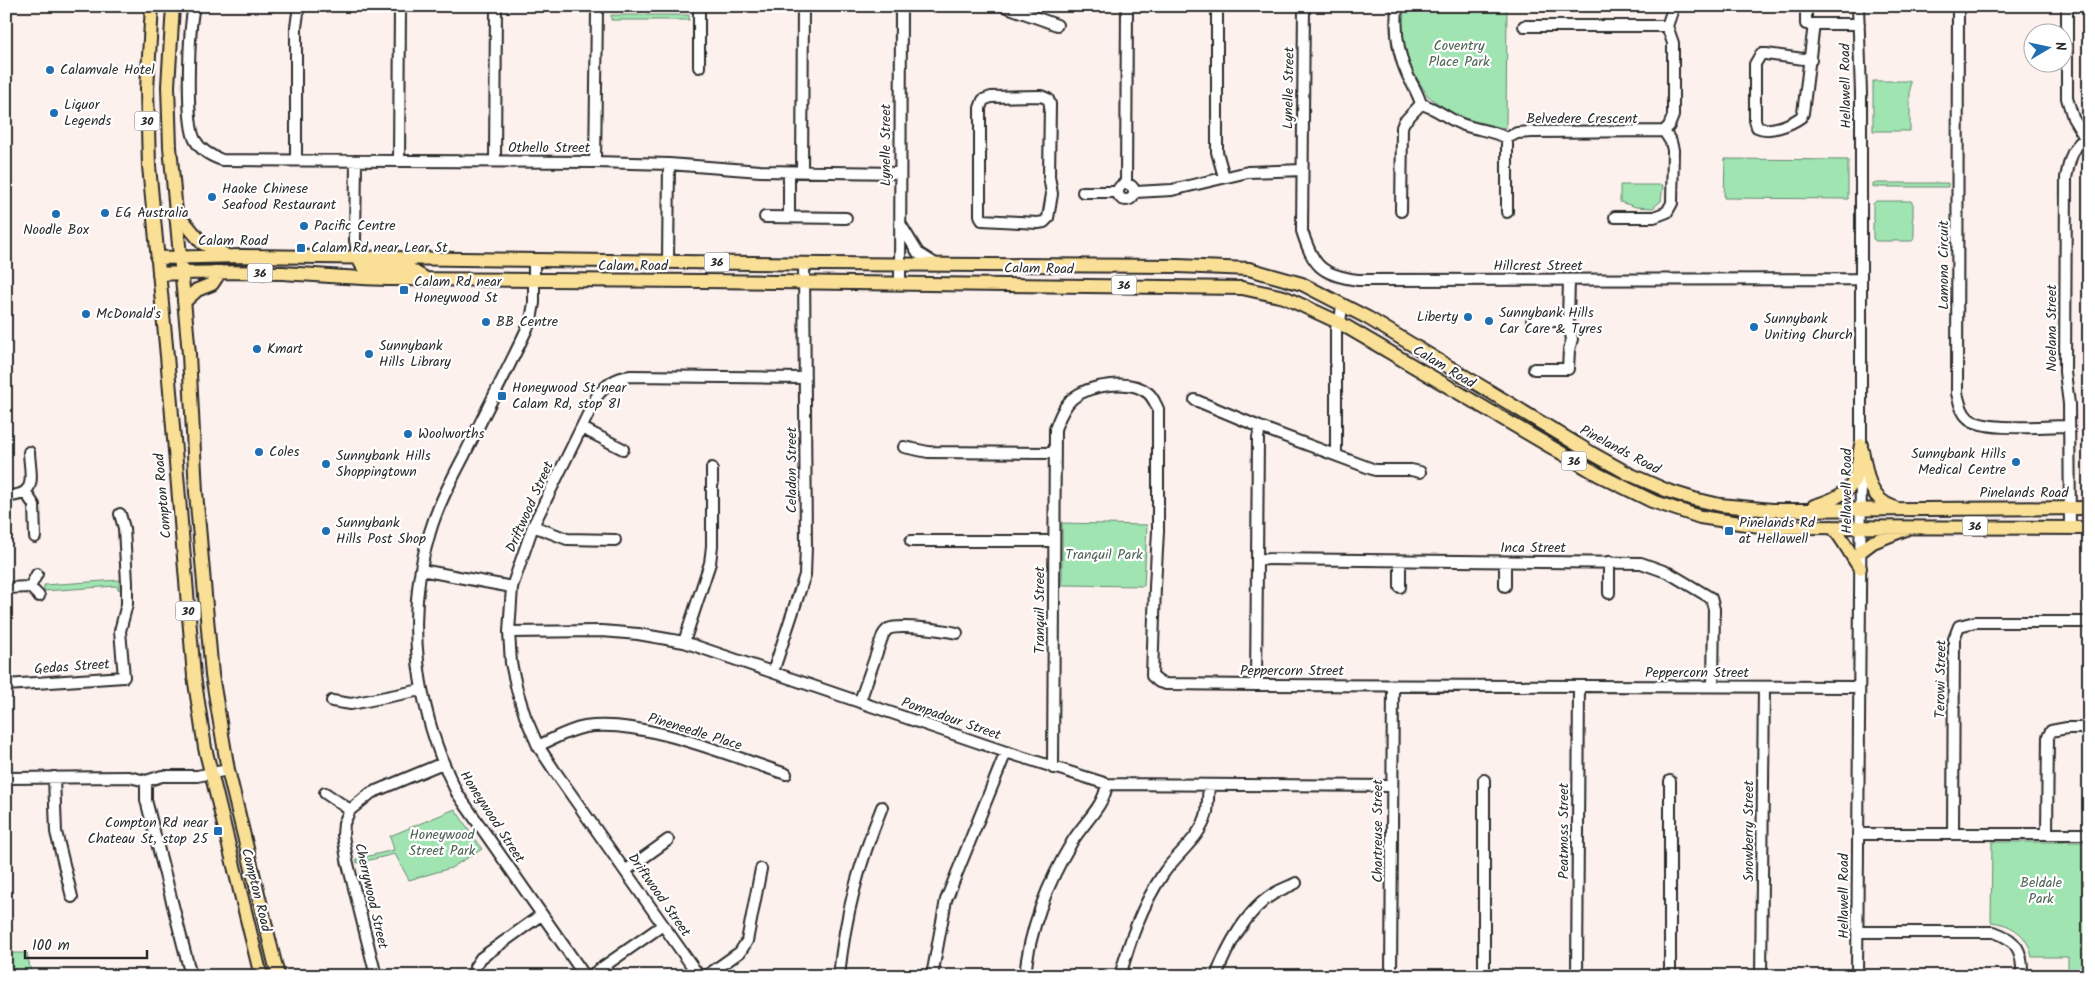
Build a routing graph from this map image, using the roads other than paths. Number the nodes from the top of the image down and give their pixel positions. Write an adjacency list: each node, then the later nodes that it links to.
1 (152, 6): 58 (main road, Compton Road / 30)
2 (173, 6): 50 (main road, Compton Road / 30)
3 (194, 6): 32 (street, Othello Street)
4 (299, 6): 32 (street)
5 (400, 6): 34 (street)
6 (496, 6): 35 (street)
7 (699, 6): 27 (street)
8 (803, 6): 40 (street)
9 (901, 6): 41 (street, Lynelle Street)
10 (1004, 6): 23 (street)
11 (1127, 6): 43 (street)
12 (1217, 6): 42 (street)
13 (1304, 6): 38 (street, Lynelle Street)
14 (1397, 6): 28 (street)
15 (1674, 6): 25 (street)
16 (1806, 6): 21 (street)
17 (1858, 6): 22 (street, Hellawell Road)
18 (1958, 6): 83 (street, Lamona Circuit)
19 (2067, 6): 31 (street)
20 (597, 11): 36 (street)
21 (1810, 24): 22 (street); 26 (street)
22 (1859, 24): 72 (street, Hellawell Road)
23 (1057, 25)
24 (1524, 26): 25 (street)
25 (1667, 26): 29 (street)
26 (1811, 60): 26 (street)
27 (699, 67)
28 (1421, 104): 30 (street); 48 (street)
29 (1664, 131): 30 (street, Belvedere Crescent); 53 (street)
30 (1507, 138): 49 (street)
31 (2087, 138): 83 (street, Noelana Street)
32 (296, 160): 33 (street, Othello Street)
33 (356, 161): 34 (street, Othello Street); 59 (street)
34 (399, 161): 35 (street, Othello Street)
35 (495, 161): 36 (street, Othello Street)
36 (595, 162): 37 (street, Othello Street)
37 (668, 164): 39 (street, Othello Street); 61 (street)
38 (1302, 170): 42 (street); 71 (street, Hillcrest Street)
39 (789, 172): 40 (street, Othello Street); 52 (street)
40 (802, 172): 41 (street, Othello Street)
41 (900, 173): 55 (street, Lynelle Street)
42 (1224, 177): 46 (street)
43 (1126, 184): 45 (street); 46 (street)
44 (1083, 192): 45 (street)
45 (1118, 192): 46 (street)
46 (1135, 192)
47 (1052, 194): 47 (street)
48 (1401, 212)
49 (1506, 212)
50 (176, 217): 56 (main road, Compton Road / 30); 57 (main road)
51 (765, 217): 52 (street)
52 (789, 217): 54 (street)
53 (1615, 217)
54 (846, 218)
55 (900, 224): 63 (street, Lynelle Street); 64 (street)
56 (179, 256): 57 (main road, Calam Road / 36); 58 (main road, Calam Road / 36); 67 (main road, Compton Road / 30)
57 (227, 256): 59 (main road, Calam Road / 36)
58 (157, 258): 68 (main road, Compton Road / 30)
59 (358, 258): 60 (main road, Calam Road / 36); 69 (main road)
60 (534, 259): 61 (main road, Calam Road / 36); 70 (street, Honeywood Street)
61 (668, 261): 62 (main road, Calam Road / 36)
62 (804, 264): 63 (main road, Calam Road / 36); 73 (street, Celadon Street)
63 (900, 265): 64 (main road, Calam Road / 36); 74 (street, Lynelle Street)
64 (937, 265): 65 (main road, Calam Road / 36)
65 (1178, 266): 76 (main road, Pinelands Road / 36)
66 (220, 272): 67 (main road, Calam Road / 36); 69 (main road, Calam Road / 36); 75 (main road)
67 (181, 273): 68 (main road, Calam Road / 36); 75 (main road, Compton Road / 30)
68 (159, 274): 148 (main road, Compton Road / 30)
69 (426, 279): 70 (main road, Calam Road / 36)
70 (534, 280): 73 (main road, Calam Road / 36); 118 (street, Honeywood Street)
71 (1569, 280): 72 (street, Hillcrest Street); 77 (street)
72 (1860, 280): 86 (street, Hellawell Road)
73 (805, 283): 74 (main road, Calam Road / 36); 81 (street, Celadon Street)
74 (900, 283): 79 (main road, Calam Road / 36)
75 (184, 302): 147 (main road, Compton Road / 30)
76 (1342, 304): 79 (street); 98 (main road, Pinelands Road / 36)
77 (1568, 321): 78 (street); 80 (street)
78 (1532, 322)
79 (1340, 323): 91 (street); 105 (main road, Calam Road / 36)
80 (1534, 369)
81 (805, 378): 85 (street, Driftwood Street); 131 (street, Celadon Street)
82 (1194, 400): 84 (street)
83 (2069, 426): 96 (street, Noelana Street)
84 (1260, 427): 91 (street); 113 (street)
85 (582, 428): 88 (street); 102 (street, Driftwood Street)
86 (1861, 445): 98 (main road); 99 (street, Hellawell Road); 100 (main road)
87 (904, 447): 90 (street)
88 (623, 449)
89 (29, 452): 94 (street)
90 (1054, 453): 111 (street, Tranquil Street); 133 (street, Peppercorn Street)
91 (1336, 456): 93 (street)
92 (712, 468): 130 (street)
93 (1420, 472)
94 (26, 493): 95 (street); 108 (street)
95 (6, 496)
96 (2070, 508): 97 (main road, Pinelands Road / 36); 100 (main road, Pinelands Road / 36); 106 (street, Noelana Street)
97 (2089, 508)
98 (1799, 509): 99 (main road, Pinelands Road / 36)
99 (1861, 509): 100 (main road, Pinelands Road / 36); 103 (street, Hellawell Road)
100 (1901, 509)
101 (120, 514): 132 (street, Gedas Street)
102 (533, 526): 109 (street); 122 (street, Driftwood Street)
103 (1861, 526): 104 (main road, 36); 105 (main road, Calam Road / 36); 112 (street, Hellawell Road)
104 (1916, 526): 106 (main road, 36); 112 (main road)
105 (1832, 528): 117 (main road)
106 (2070, 528): 107 (main road, 36)
107 (2089, 528)
108 (35, 537)
109 (615, 540)
110 (911, 540): 111 (street)
111 (1053, 541): 146 (street, Tranquil Street)
112 (1861, 552): 117 (street, Hellawell Road)
113 (1258, 559): 114 (street, Inca Street); 133 (street)
114 (1400, 561): 115 (street, Inca Street); 123 (street)
115 (1505, 562): 116 (street, Inca Street); 120 (street)
116 (1609, 562): 125 (street); 136 (street, Inca Street)
117 (1860, 568): 138 (street, Hellawell Road)
118 (422, 570): 122 (street); 139 (street, Honeywood Street)
119 (37, 574): 121 (street)
120 (1504, 586)
121 (30, 587): 124 (street); 126 (street)
122 (512, 587): 128 (street, Driftwood Street)
123 (1400, 587)
124 (6, 588)
125 (1609, 593)
126 (38, 596)
127 (2089, 622): 162 (street, Terowi Street)
128 (509, 632): 130 (street, Pompadour Street); 143 (street, Driftwood Street)
129 (956, 633): 141 (street)
130 (684, 642): 131 (street, Pompadour Street)
131 (773, 672): 141 (street, Pompadour Street)
132 (6, 685)
133 (1256, 685): 134 (street, Peppercorn Street)
134 (1393, 686): 135 (street, Peppercorn Street); 157 (street, Chartreuse Street)
135 (1579, 686): 136 (street, Peppercorn Street); 189 (street, Peatmoss Street)
136 (1713, 686): 137 (street, Peppercorn Street)
137 (1764, 687): 138 (street, Peppercorn Street); 191 (street, Snowberry Street)
138 (1860, 687): 161 (street, Hellawell Road)
139 (422, 690): 140 (street); 145 (street, Honeywood Street)
140 (332, 701)
141 (860, 701): 144 (street, Pompadour Street)
142 (2089, 728): 163 (street)
143 (538, 746): 149 (street, Pineneedle Place); 167 (street, Driftwood Street)
144 (1006, 752): 146 (street, Pompadour Street); 183 (street)
145 (443, 763): 160 (street); 170 (street, Honeywood Street)
146 (1053, 768): 155 (street, Pompadour Street)
147 (228, 770): 148 (street); 175 (main road, Compton Road / 30)
148 (211, 774): 153 (street); 174 (main road, Compton Road / 30)
149 (786, 774)
150 (54, 777): 151 (street); 153 (street); 169 (street)
151 (6, 778)
152 (1484, 780): 188 (street)
153 (146, 781): 173 (street)
154 (1670, 781): 190 (street)
155 (1107, 784): 156 (street, Pompadour Street); 184 (street)
156 (1209, 786): 157 (street, Pompadour Street); 185 (street)
157 (1391, 786): 187 (street, Chartreuse Street)
158 (325, 793): 160 (street)
159 (882, 807): 182 (street)
160 (350, 810): 176 (street, Cherrywood Street)
161 (1858, 834): 162 (street); 172 (street, Hellawell Road)
162 (1953, 834): 163 (street)
163 (2047, 834): 164 (street)
164 (2089, 834)
165 (668, 840): 167 (street)
166 (761, 869): 181 (street)
167 (625, 871): 171 (street, Driftwood Street)
168 (1296, 884): 186 (street)
169 (72, 897)
170 (542, 915): 177 (street); 178 (street, Honeywood Street)
171 (663, 925): 179 (street); 180 (street, Driftwood Street)
172 (1857, 932): 192 (street, Hellawell Road); 193 (street)
173 (191, 976)
174 (261, 976)
175 (278, 976)
176 (376, 976)
177 (475, 976)
178 (585, 976)
179 (590, 976)
180 (699, 976)
181 (706, 976)
182 (839, 976)
183 (932, 976)
184 (1025, 976)
185 (1120, 976)
186 (1216, 976)
187 (1391, 976)
188 (1484, 976)
189 (1578, 976)
190 (1670, 976)
191 (1761, 976)
192 (1857, 976)
193 (2022, 976)

